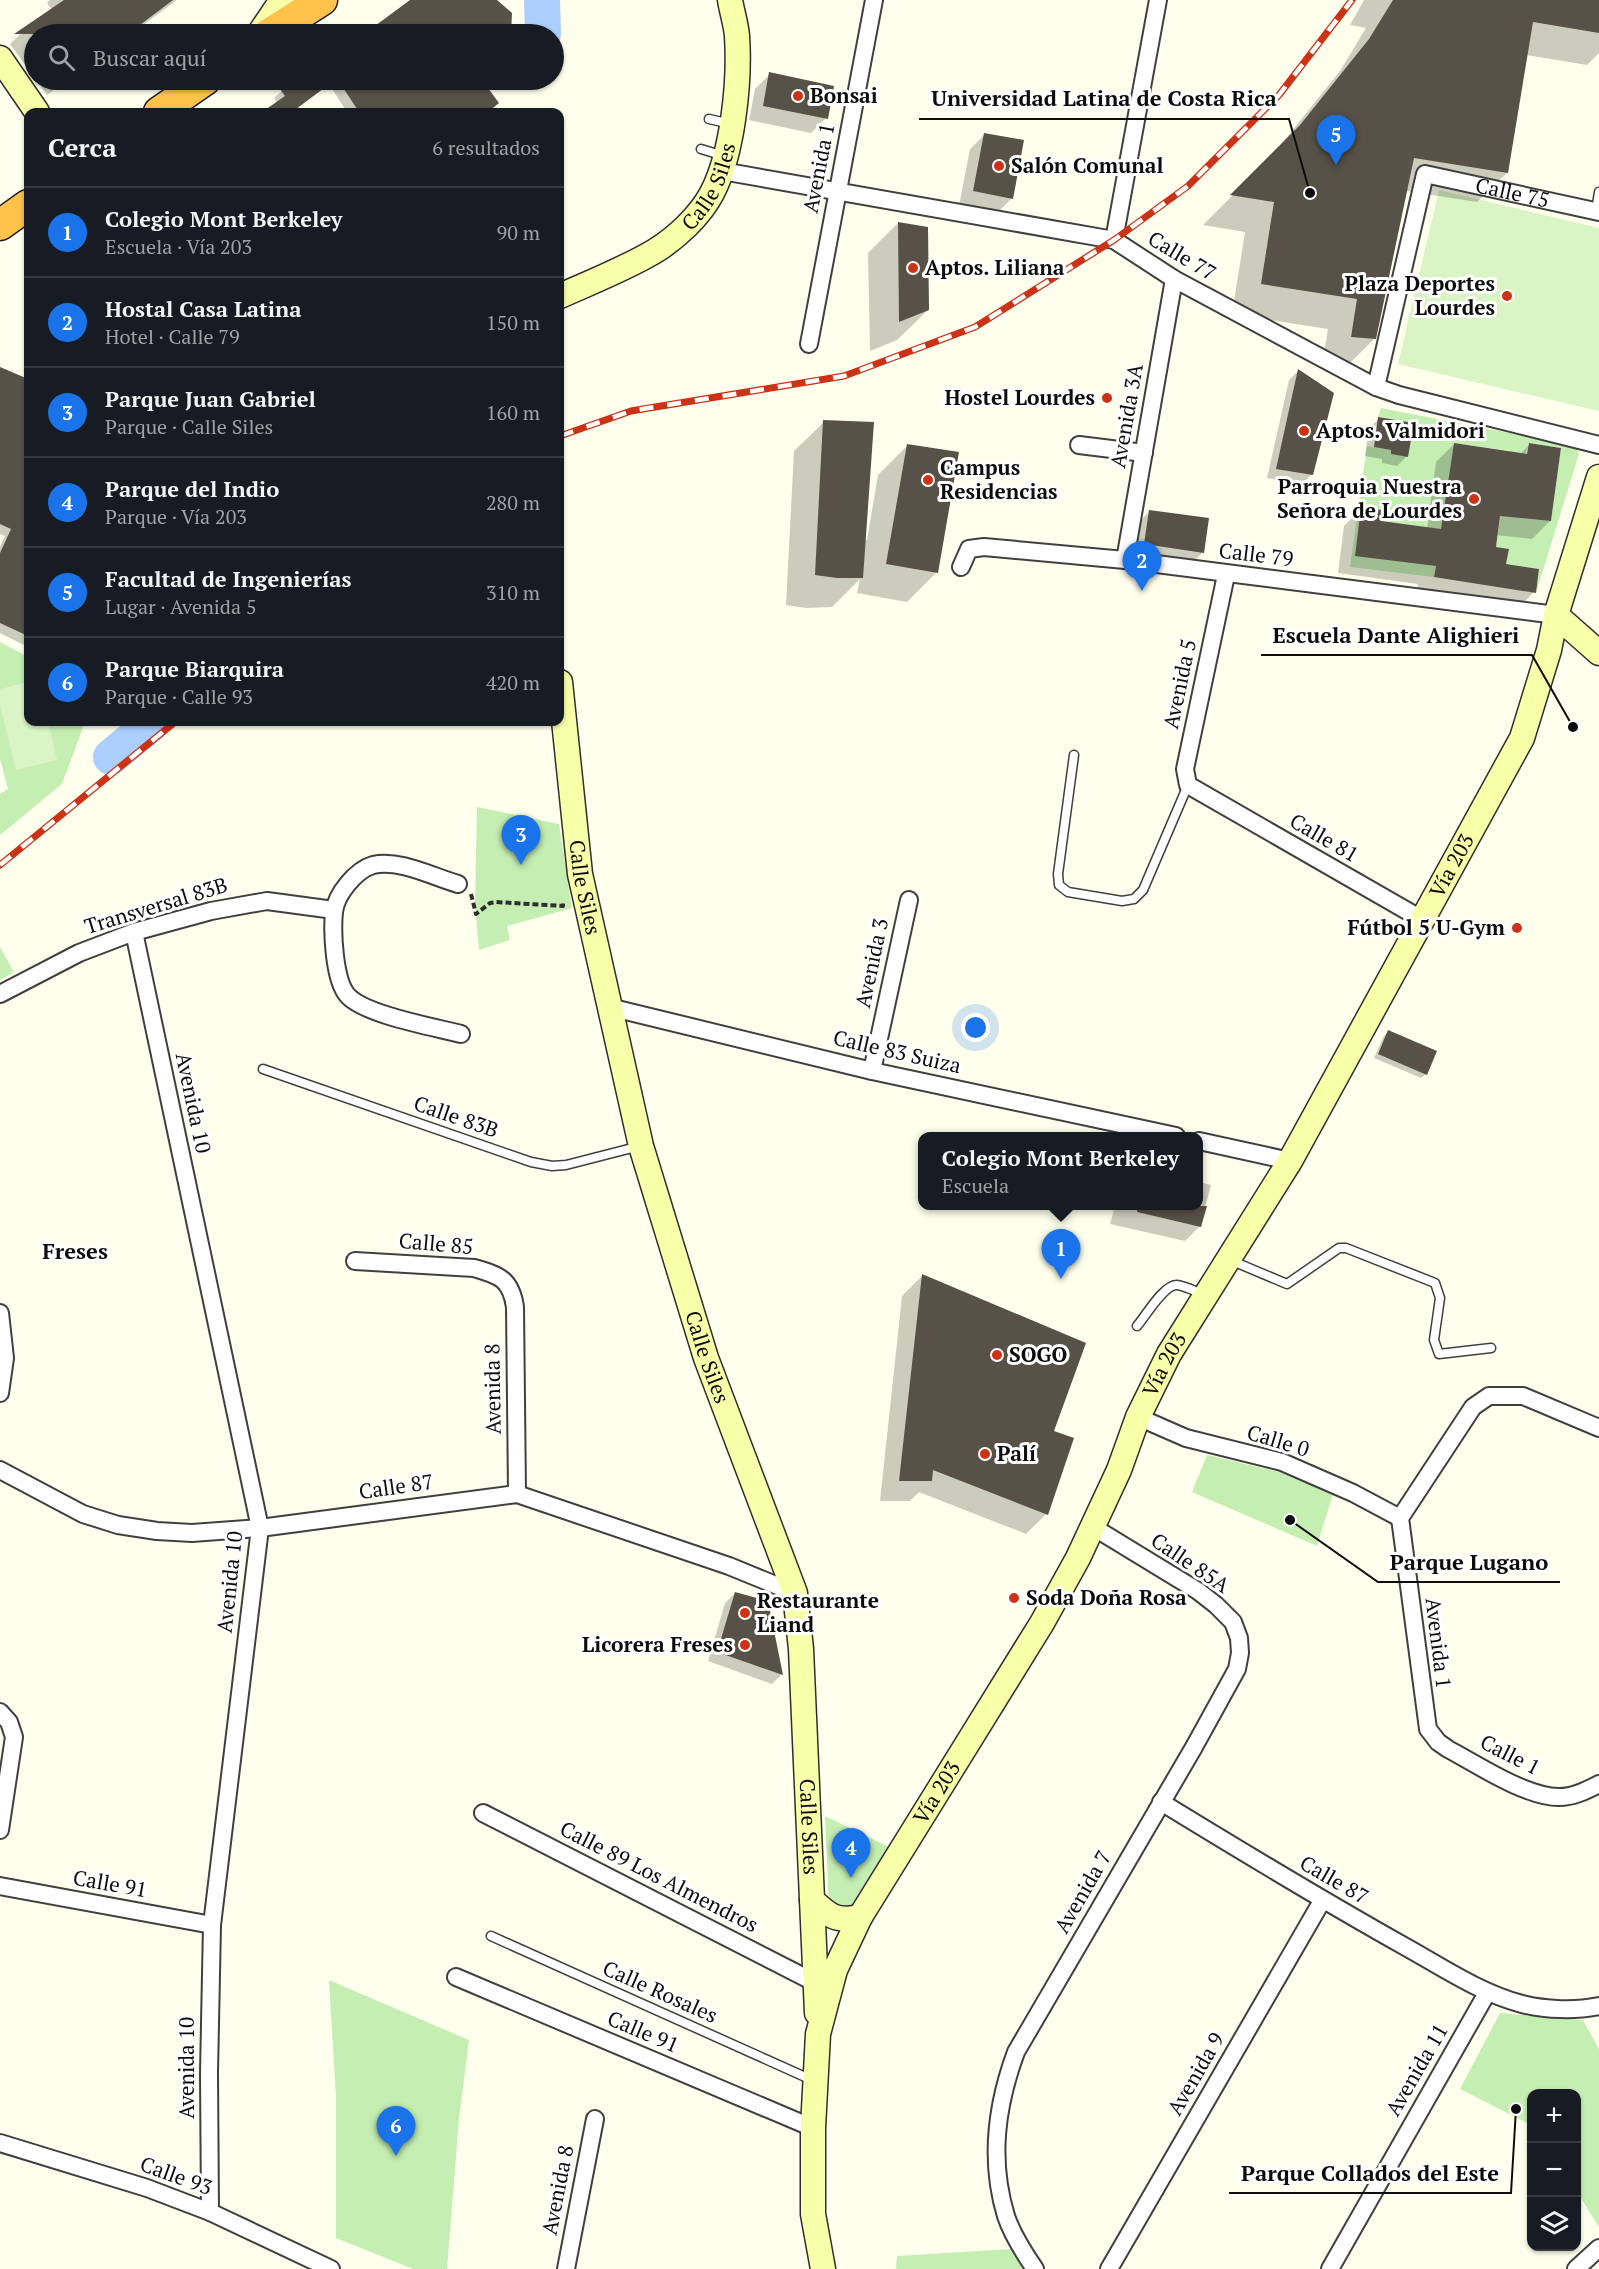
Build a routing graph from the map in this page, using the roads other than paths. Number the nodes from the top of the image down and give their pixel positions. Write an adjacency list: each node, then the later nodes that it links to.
1 (282, 0): 6 (main road)
2 (322, 0): 7 (highway)
3 (730, 0): 13 (main road, Calle Siles)
4 (874, 0): 14 (street, Avenida 1)
5 (1158, 0): 19 (street)
6 (266, 24)
7 (285, 24)
8 (0, 58): 10 (main road)
9 (191, 90): 11 (highway)
10 (34, 108)
11 (165, 108)
12 (701, 149): 13 (lane)
13 (724, 164): 14 (street, Calle 77); 21 (main road, Calle Siles)
14 (838, 191): 19 (street, Calle 77); 22 (street, Avenida 1)
15 (1599, 192): 17 (lane)
16 (24, 208): 18 (highway)
17 (1597, 211): 23 (street, Calle 75)
18 (0, 225)
19 (1114, 240): 20 (street, Calle 77)
20 (1174, 279): 23 (street, Calle 77); 26 (street, Avenida 3A)
21 (564, 294)
22 (808, 344)
23 (1376, 387): 25 (street, Calle 77)
24 (1079, 445): 26 (street)
25 (1599, 445)
26 (1144, 453): 28 (street, Avenida 3A)
27 (1599, 477): 31 (main road, Vía 203)
28 (1125, 560): 29 (street, Calle 79); 30 (street, Calle 79)
29 (961, 567)
30 (1226, 575): 31 (street, Calle 79); 35 (street, Avenida 5)
31 (1557, 615): 32 (main road); 39 (main road, Vía 203)
32 (1599, 653)
33 (564, 720): 42 (main road, Calle Siles)
34 (1074, 755): 35 (lane)
35 (1188, 785): 39 (street, Calle 81)
36 (458, 884): 38 (street)
37 (909, 900): 45 (street, Avenida 3)
38 (334, 910): 40 (street, Transversal 83B); 43 (street)
39 (1423, 920): 49 (main road, Vía 203)
40 (134, 932): 41 (street, Transversal 83B); 64 (street, Avenida 10)
41 (0, 994)
42 (609, 1007): 45 (street, Calle 83 Suiza); 48 (main road, Calle Siles)
43 (461, 1034)
44 (263, 1069): 48 (lane, Calle 83B)
45 (872, 1071): 46 (street, Calle 83 Suiza)
46 (1153, 1132)
47 (1203, 1142): 49 (street)
48 (641, 1146): 65 (main road, Calle Siles)
49 (1290, 1161): 50 (main road, Vía 203)
50 (1229, 1260): 53 (main road, Vía 203); 56 (lane)
51 (355, 1261): 52 (street, Calle 85)
52 (508, 1285): 61 (street, Avenida 8)
53 (1205, 1296): 55 (lane); 58 (main road, Vía 203)
54 (0, 1313): 57 (street)
55 (1137, 1326)
56 (1491, 1348)
57 (0, 1393)
58 (1138, 1417): 62 (street, Calle 0); 63 (main road, Vía 203)
59 (1599, 1428): 62 (street)
60 (0, 1470): 64 (street, Calle 87)
61 (517, 1494): 64 (street, Calle 87); 65 (street, Calle 87)
62 (1400, 1518): 68 (street, Avenida 1)
63 (1093, 1527): 66 (street, Calle 85A); 76 (main road, Vía 203)
64 (260, 1528): 77 (street, Avenida 10)
65 (795, 1593): 74 (main road, Calle Siles)
66 (1240, 1653): 70 (street, Avenida 7)
67 (5, 1717): 72 (street)
68 (1438, 1742): 69 (street, Calle 1)
69 (1599, 1784)
70 (1161, 1802): 75 (street, Calle 87); 93 (street, Avenida 7)
71 (483, 1812): 80 (street, Calle 89 Los Almendros)
72 (0, 1830)
73 (0, 1886): 77 (street, Calle 91)
74 (812, 1900): 76 (main road); 80 (main road, Calle Siles)
75 (1322, 1900): 81 (street, Calle 87); 94 (street, Avenida 9)
76 (860, 1917): 83 (main road, Vía 203)
77 (212, 1925): 88 (street, Avenida 10)
78 (491, 1936): 84 (lane, Calle Rosales)
79 (456, 1977): 86 (street, Calle 91)
80 (814, 1982): 83 (main road, Calle Siles)
81 (1487, 1993): 82 (street); 95 (street, Avenida 11)
82 (1599, 2006)
83 (818, 2034): 84 (main road, Vía 203)
84 (815, 2081): 86 (main road, Vía 203)
85 (595, 2119): 91 (street, Avenida 8)
86 (813, 2128): 92 (main road, Vía 203)
87 (0, 2143): 88 (street, Calle 93)
88 (210, 2212): 90 (street, Calle 93)
89 (1599, 2248): 96 (street)
90 (331, 2269)
91 (566, 2269)
92 (823, 2269)
93 (1035, 2269)
94 (1109, 2269)
95 (1330, 2269)
96 (1576, 2269)

